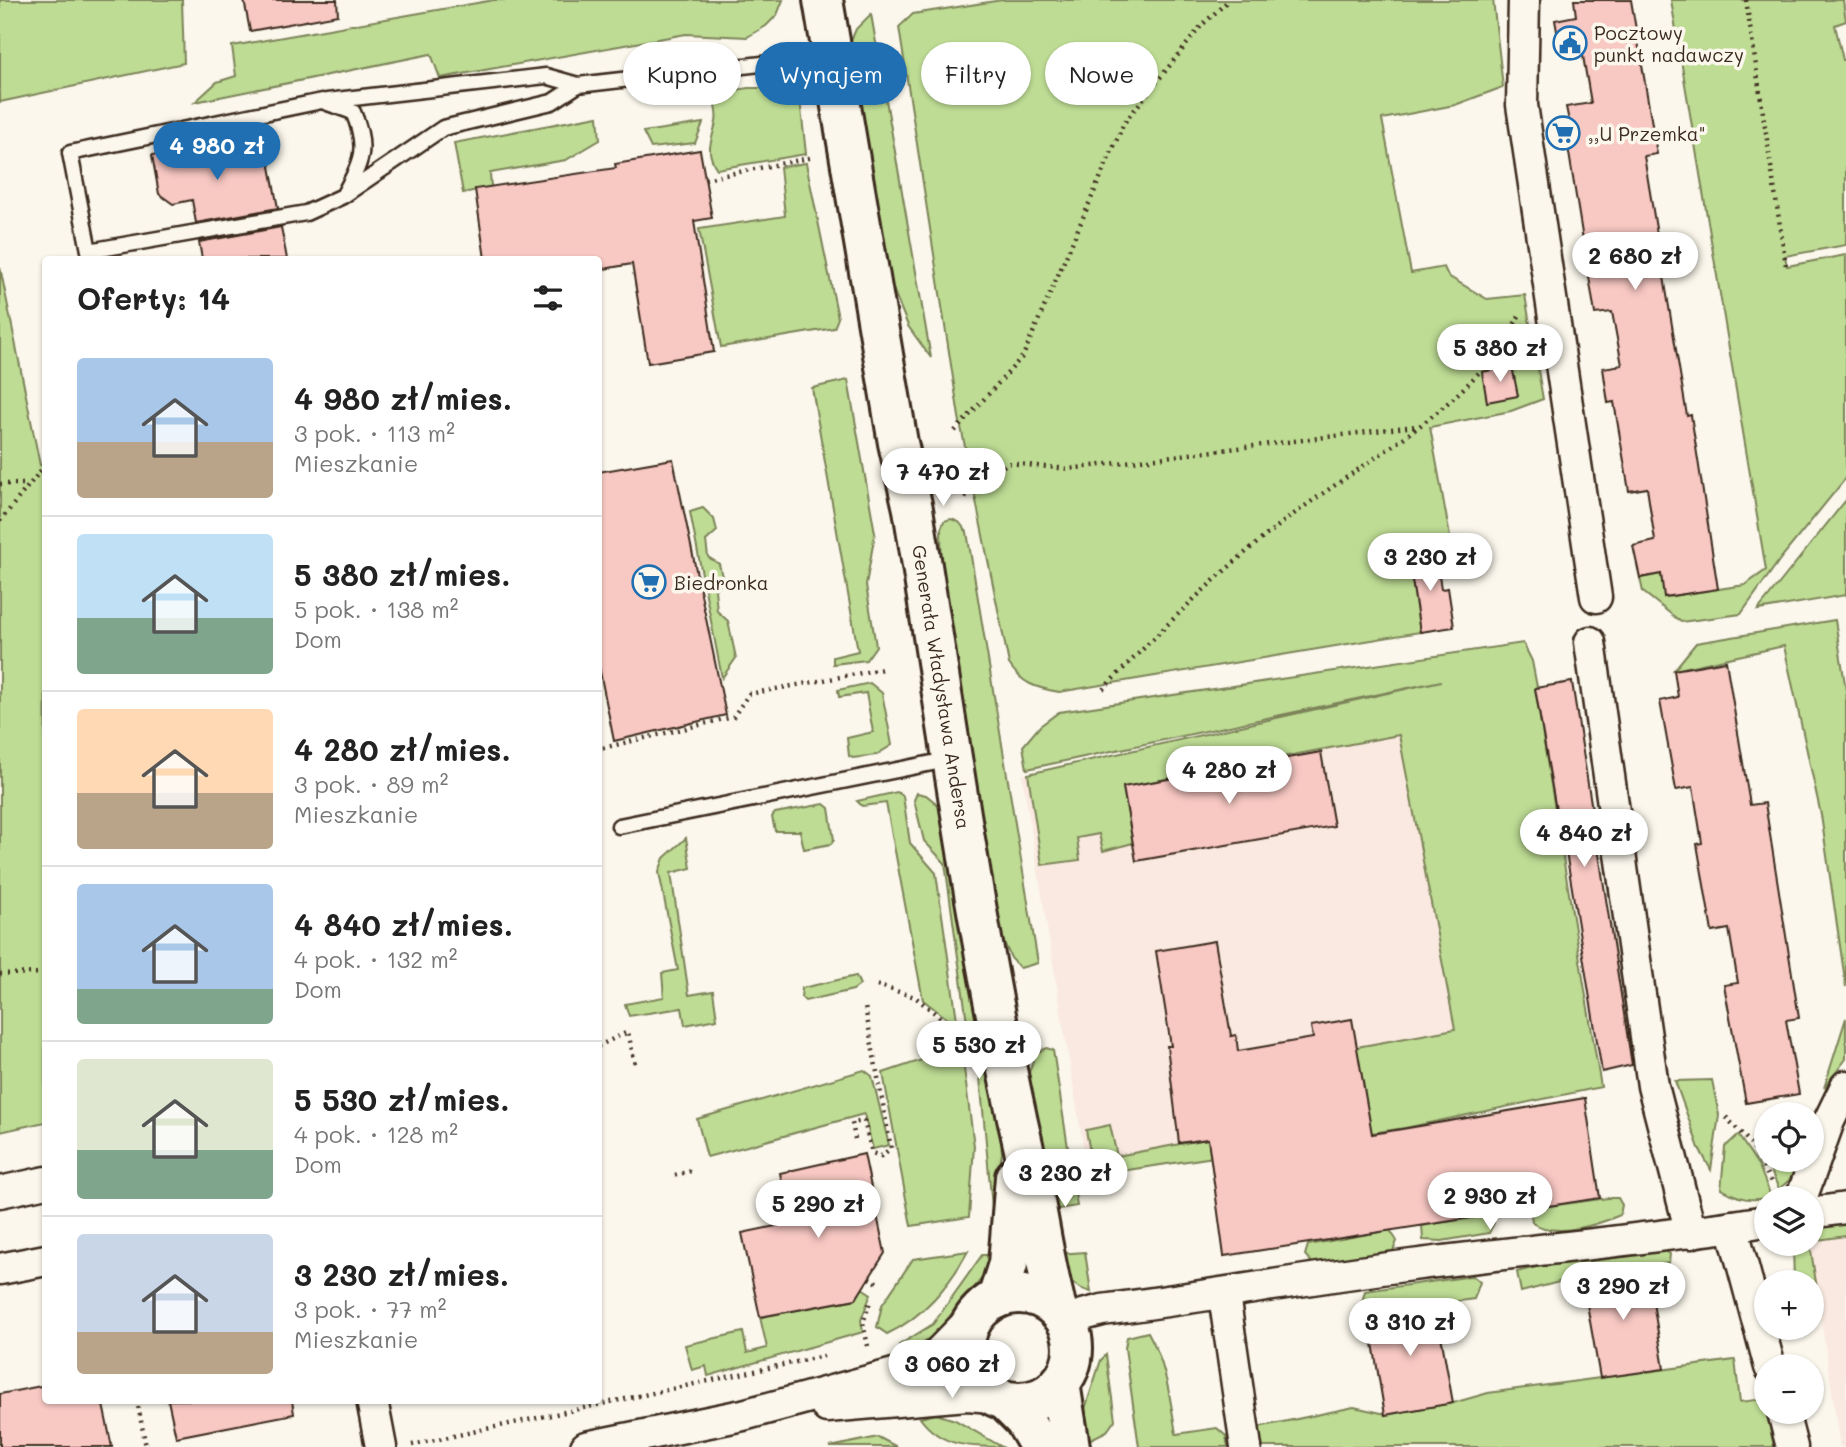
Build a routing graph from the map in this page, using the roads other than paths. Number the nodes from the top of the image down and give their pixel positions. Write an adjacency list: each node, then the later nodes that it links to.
1 (823, 0): 3 (main road, Generała Władysława Andersa)
2 (1524, 0): 9 (street)
3 (829, 42)
4 (755, 65): 5 (lane)
5 (578, 85): 6 (lane); 8 (lane)
6 (322, 101): 8 (lane); 8 (lane)
7 (840, 105): 11 (main road, Generała Władysława Andersa)
8 (343, 196)
9 (1596, 597)
10 (1590, 642): 22 (street)
11 (954, 758): 12 (lane); 14 (main road, Generała Władysława Andersa)
12 (619, 826)
13 (1846, 1086): 16 (street)
14 (1017, 1126): 26 (main road, Generała Władysława Andersa); 27 (main road, Generała Władysława Andersa)
15 (42, 1183): 17 (street)
16 (1794, 1186)
17 (0, 1192)
18 (1846, 1208): 19 (street)
19 (1824, 1211)
20 (1754, 1223): 21 (street)
21 (1732, 1226): 22 (street); 28 (street)
22 (1691, 1233): 25 (street)
23 (42, 1261): 24 (street)
24 (0, 1269)
25 (1224, 1295): 27 (street); 38 (street)
26 (986, 1307): 27 (main road); 30 (main road); 32 (street)
27 (1063, 1317): 29 (main road)
28 (1766, 1354)
29 (1060, 1383): 30 (main road); 37 (main road)
30 (999, 1399): 32 (street); 36 (main road)
31 (373, 1404): 34 (street)
32 (743, 1415): 35 (street)
33 (1786, 1424): 39 (street)
34 (380, 1447)
35 (586, 1447)
36 (1040, 1447)
37 (1070, 1447)
38 (1246, 1447)
39 (1792, 1447)

